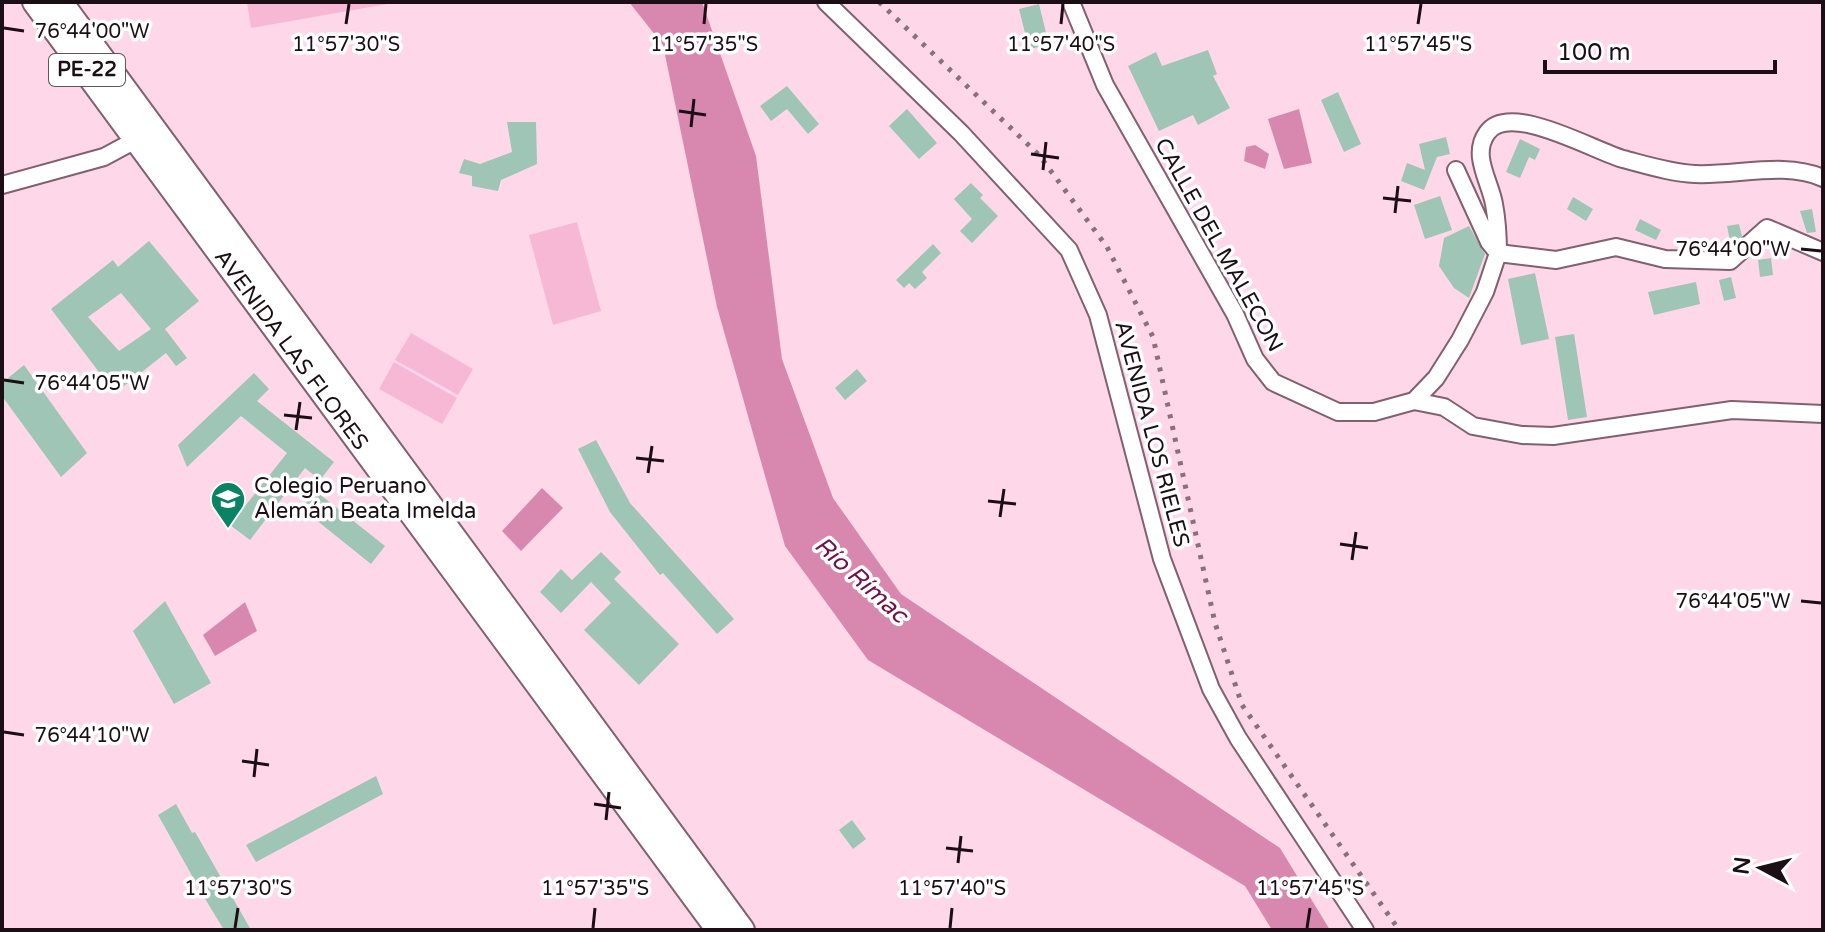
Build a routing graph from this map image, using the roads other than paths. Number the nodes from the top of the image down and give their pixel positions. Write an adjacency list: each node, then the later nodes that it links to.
1 (35, 2): 5 (highway, AVENIDA LAS FLORES / PE-22)
2 (60, 2): 5 (highway, AVENIDA LAS FLORES / PE-22)
3 (826, 2): 16 (street, AVENIDA LOS RIELES)
4 (1071, 2): 11 (street, CALLE DEL MALECON)
5 (146, 134): 8 (street); 13 (highway, AVENIDA LAS FLORES / PE-22)
6 (1456, 170): 10 (street)
7 (1823, 178): 10 (street)
8 (2, 185)
9 (1823, 252): 10 (street)
10 (1498, 253): 11 (street)
11 (1414, 401): 12 (street)
12 (1823, 414)
13 (496, 610): 14 (highway, AVENIDA LAS FLORES / PE-22); 15 (highway, AVENIDA LAS FLORES / PE-22)
14 (719, 930)
15 (742, 930)
16 (1365, 930)

